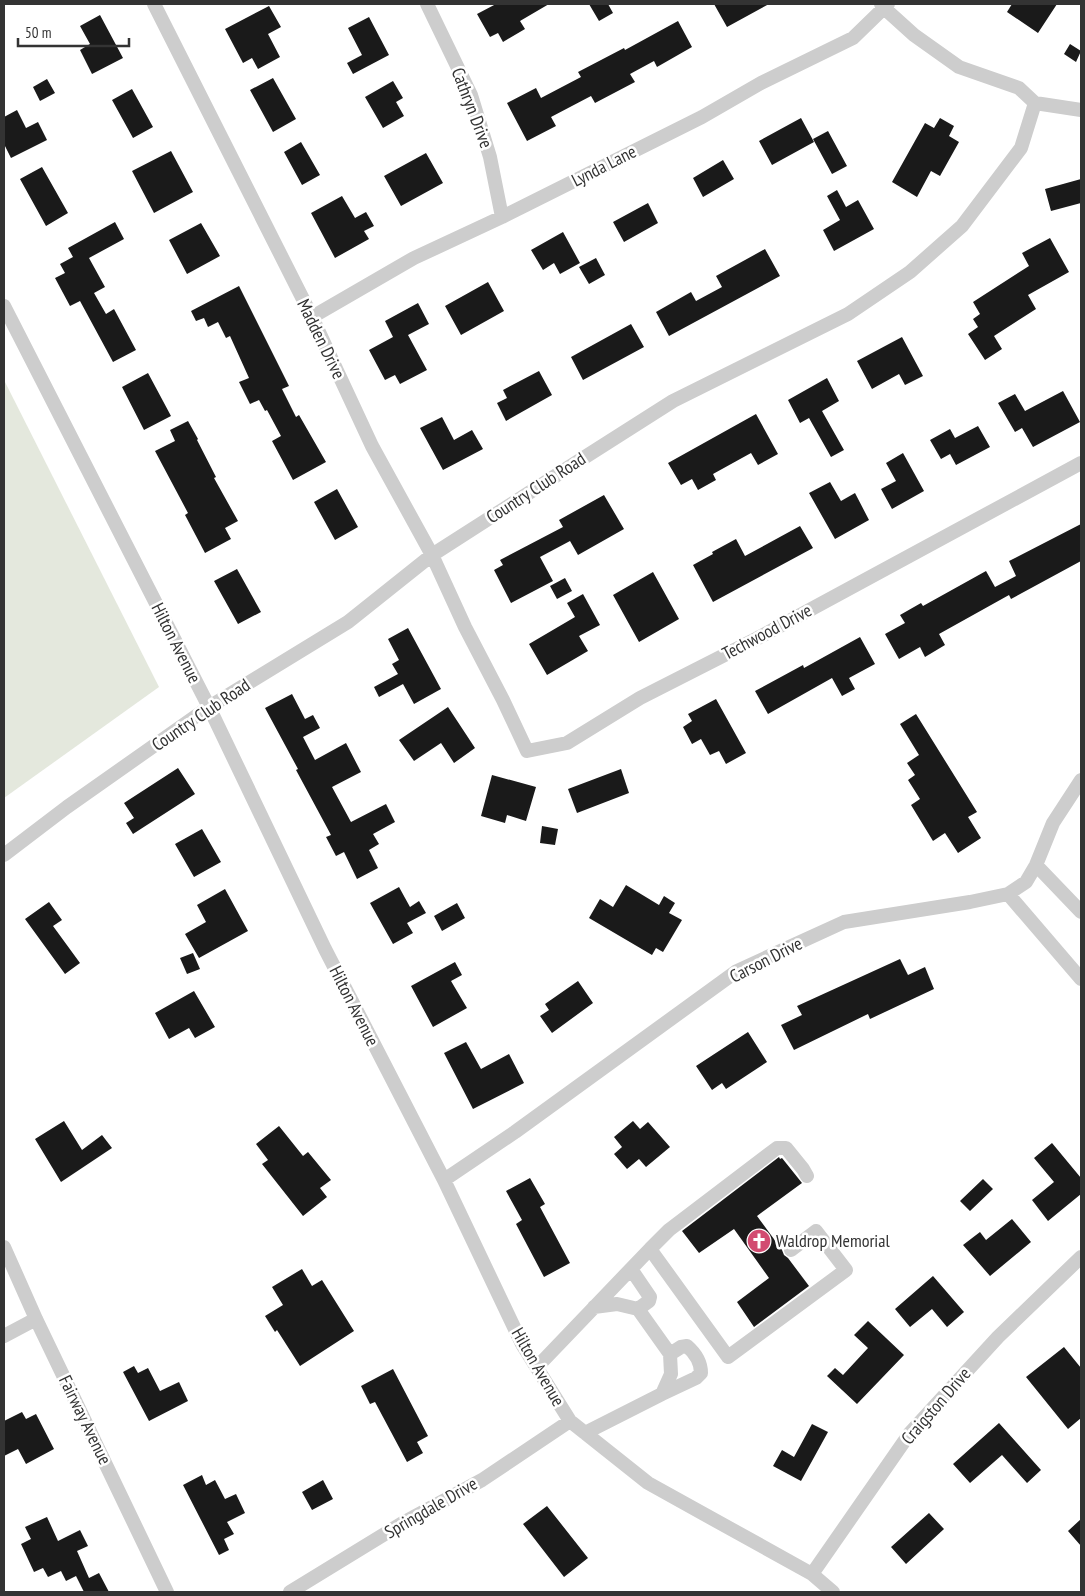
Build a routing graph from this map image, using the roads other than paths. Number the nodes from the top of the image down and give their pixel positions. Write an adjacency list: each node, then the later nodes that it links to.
1 (154, 4): 8 (street, Madden Drive)
2 (427, 4): 6 (street, Cathryn Drive)
3 (884, 5): 4 (street); 6 (street, Lynda Lane)
4 (1034, 103): 5 (street); 10 (street, Country Club Road)
5 (1081, 110)
6 (502, 217): 8 (street, Lynda Lane)
7 (4, 306): 12 (street, Hilton Avenue)
8 (312, 317): 10 (street, Madden Drive)
9 (1081, 463): 11 (street, Techwood Drive)
10 (432, 555): 11 (street, Madden Drive); 12 (street, Country Club Road)
11 (489, 673)
12 (209, 707): 14 (street, Country Club Road); 20 (street, Hilton Avenue)
13 (1081, 780): 15 (street, Carson Drive)
14 (4, 855)
15 (1036, 865): 16 (street, Carson Drive); 17 (street)
16 (1008, 894): 18 (street); 20 (street, Carson Drive)
17 (1081, 912)
18 (1081, 980)
19 (806, 1176): 22 (street)
20 (444, 1180): 31 (street, Hilton Avenue)
21 (4, 1247): 28 (street, Fairway Avenue)
22 (650, 1249): 23 (street); 25 (street)
23 (791, 1250)
24 (1081, 1256): 35 (street, Craigston Drive)
25 (631, 1269): 26 (street); 27 (street)
26 (594, 1307): 27 (street); 31 (street)
27 (638, 1309): 30 (street)
28 (36, 1318): 29 (street); 37 (street, Fairway Avenue)
29 (4, 1336)
30 (670, 1354): 32 (street); 32 (street)
31 (536, 1367): 33 (street, Hilton Avenue)
32 (662, 1394): 34 (street)
33 (570, 1421): 34 (street, Hilton Avenue); 36 (street, Springdale Drive)
34 (585, 1433): 35 (street, Hilton Avenue)
35 (812, 1574): 39 (street, Hilton Avenue)
36 (308, 1588): 38 (street, Springdale Drive)
37 (167, 1592)
38 (290, 1592)
39 (833, 1592)

